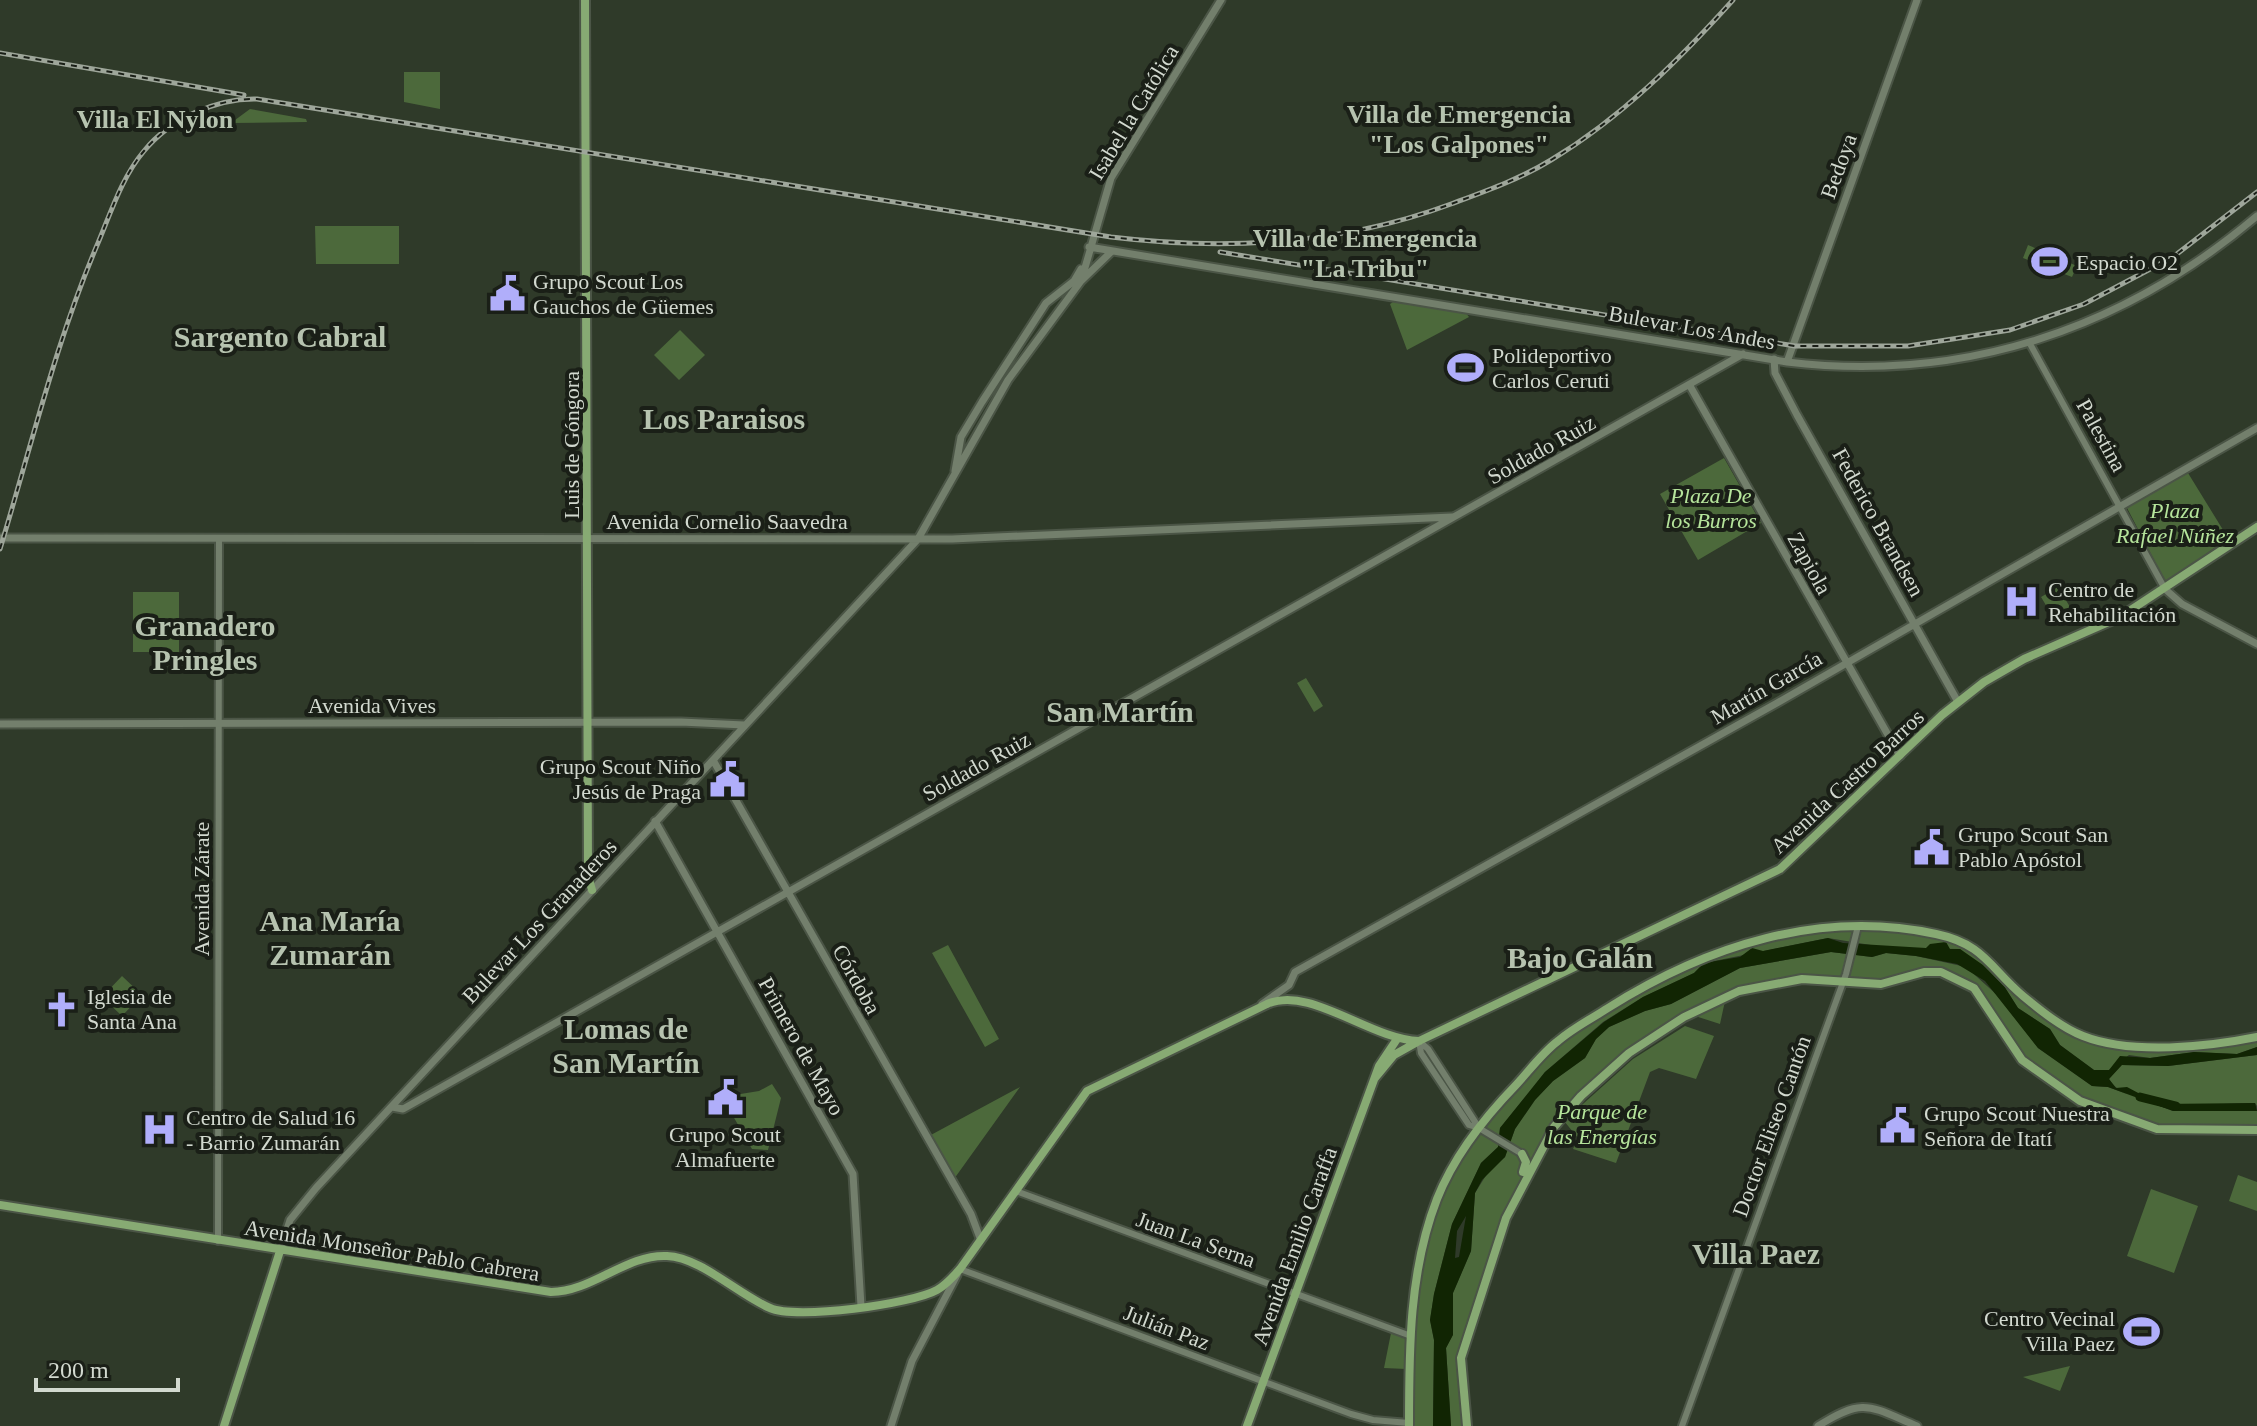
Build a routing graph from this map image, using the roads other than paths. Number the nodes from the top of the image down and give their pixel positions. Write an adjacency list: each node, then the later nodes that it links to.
1 (585, 0): 22 (main road, Luis de Góngora)
2 (1221, 0): 5 (main road, Isabel la Católica)
3 (1917, 0): 9 (main road, Bedoya)
4 (2257, 216): 8 (main road, Bulevar Los Andes)
5 (1089, 247): 6 (main road, Bulevar Los Andes); 7 (main road, Bulevar Los Granaderos); 16 (main road, Bulevar Los Granaderos)
6 (1112, 251): 7 (main road, Bulevar Los Granaderos); 10 (main road, Bulevar Los Andes)
7 (1081, 281): 16 (main road, Bulevar Los Granaderos)
8 (2029, 342): 13 (main road, Bulevar Los Andes); 17 (street, Palestina)
9 (1795, 346): 12 (main road, Bedoya); 13 (main road, Bedoya)
10 (1743, 354): 11 (main road, Bulevar Los Andes); 14 (main road, Soldado Ruiz)
11 (1774, 359): 12 (main road, Bulevar Los Andes); 25 (main road, Federico Brandsen)
12 (1787, 362): 13 (main road, Bulevar Los Andes)
13 (1796, 363)
14 (1690, 386): 18 (main road, Soldado Ruiz); 27 (main road, Zapiola)
15 (2257, 428): 17 (main road, Martín García)
16 (953, 481): 23 (main road, Bulevar Los Granaderos)
17 (2120, 506): 24 (street, Palestina); 25 (main road, Martín García)
18 (1454, 517): 23 (main road, Avenida Cornelio Saavedra); 37 (main road, Soldado Ruiz)
19 (2257, 527): 24 (main road, Avenida Castro Barros)
20 (0, 538): 21 (main road, Avenida Cornelio Saavedra)
21 (219, 538): 22 (main road, Avenida Cornelio Saavedra); 31 (street, Avenida Zárate)
22 (589, 538): 23 (main road, Avenida Cornelio Saavedra); 29 (main road, Luis de Góngora)
23 (918, 539): 32 (main road, Bulevar Los Granaderos)
24 (2165, 589): 26 (main road); 28 (main road, Avenida Castro Barros)
25 (1915, 623): 27 (main road, Martín García); 28 (main road, Federico Brandsen)
26 (2257, 644)
27 (1846, 662): 33 (main road, Zapiola); 41 (main road, Martín García)
28 (1958, 702): 33 (main road, Avenida Castro Barros)
29 (589, 722): 31 (main road, Avenida Vives); 32 (main road, Avenida Vives); 36 (main road, Luis de Góngora)
30 (0, 724): 31 (main road, Avenida Vives)
31 (220, 724): 58 (street, Avenida Zárate)
32 (744, 725): 34 (main road, Bulevar Los Granaderos)
33 (1900, 756): 45 (main road, Avenida Castro Barros)
34 (713, 760): 35 (main road, Bulevar Los Granaderos); 37 (main road, Córdoba)
35 (655, 821): 36 (main road, Bulevar Los Granaderos); 39 (main road, Primero de Mayo)
36 (592, 890): 49 (main road, Bulevar Los Granaderos)
37 (788, 892): 39 (main road, Soldado Ruiz); 55 (main road, Córdoba)
38 (1857, 929): 40 (street, Doctor Eliseo Cantón); 43 (main road); 50 (main road)
39 (717, 931): 49 (main road, Soldado Ruiz); 65 (main road, Primero de Mayo)
40 (1844, 977): 48 (main road); 51 (main road); 73 (street, Doctor Eliseo Cantón)
41 (1256, 1009): 42 (main road, Avenida Monseñor Pablo Cabrera); 53 (main road, Avenida Monseñor Pablo Cabrera)
42 (1383, 1034): 44 (main road, Avenida Monseñor Pablo Cabrera); 46 (main road)
43 (2257, 1037)
44 (1397, 1039): 45 (main road); 46 (main road, Avenida Emilio Caraffa)
45 (1419, 1041): 47 (main road, Avenida Emilio Caraffa); 50 (street)
46 (1387, 1049): 47 (main road, Avenida Emilio Caraffa)
47 (1375, 1078): 63 (main road, Avenida Emilio Caraffa)
48 (1571, 1106): 52 (main road); 61 (main road)
49 (392, 1107): 59 (main road, Bulevar Los Granaderos)
50 (1481, 1129): 52 (street); 66 (main road)
51 (2257, 1130)
52 (1523, 1155): 61 (main road)
53 (1016, 1191): 56 (main road, Avenida Monseñor Pablo Cabrera); 63 (street, Juan La Serna)
54 (0, 1205): 58 (main road, Avenida Monseñor Pablo Cabrera)
55 (971, 1214): 56 (main road, Córdoba); 57 (main road, Córdoba)
56 (987, 1228): 57 (main road, Avenida Monseñor Pablo Cabrera)
57 (980, 1238): 60 (main road, Avenida Monseñor Pablo Cabrera)
58 (218, 1241): 59 (main road, Avenida Monseñor Pablo Cabrera)
59 (280, 1251): 65 (main road, Avenida Monseñor Pablo Cabrera); 69 (main road, Bulevar Los Granaderos)
60 (960, 1269): 62 (main road, Avenida Monseñor Pablo Cabrera); 64 (main road); 67 (street, Julián Paz)
61 (1489, 1274): 72 (main road)
62 (935, 1291): 64 (main road); 65 (main road, Avenida Monseñor Pablo Cabrera)
63 (1295, 1295): 66 (street, Juan La Serna); 67 (main road, Avenida Emilio Caraffa)
64 (944, 1301): 70 (main road)
65 (861, 1306)
66 (1411, 1336): 68 (main road)
67 (1262, 1383): 68 (street, Julián Paz); 71 (main road, Avenida Emilio Caraffa)
68 (1409, 1424)
69 (224, 1426)
70 (891, 1426)
71 (1247, 1426)
72 (1467, 1426)
73 (1682, 1426)
74 (1818, 1426): 75 (main road)
75 (1917, 1426)

